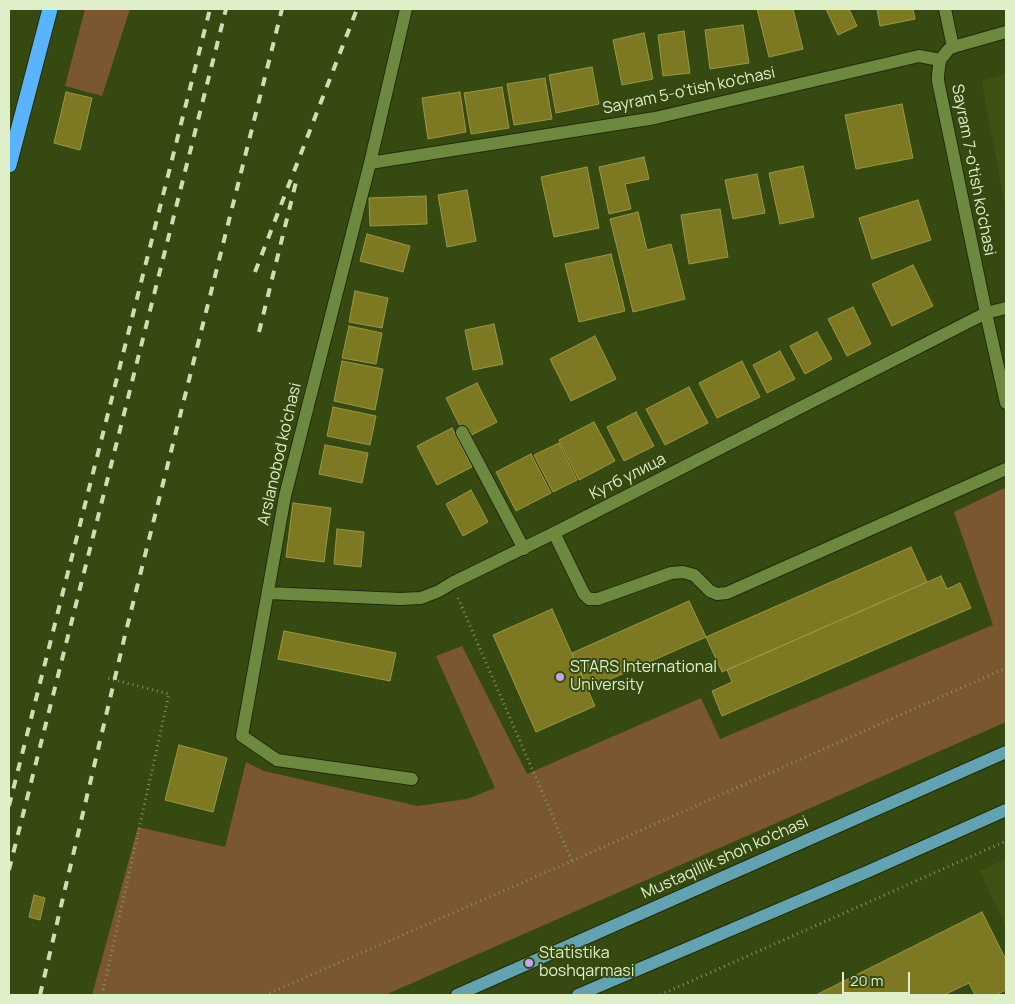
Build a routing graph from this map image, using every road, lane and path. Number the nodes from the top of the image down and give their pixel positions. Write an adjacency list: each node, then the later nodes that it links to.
1 (50, 9): 8 (highway)
2 (406, 9): 7 (street, Arslanobod ko'chasi)
3 (945, 9): 5 (street)
4 (1006, 32): 5 (street)
5 (953, 47): 6 (street)
6 (940, 60): 7 (street, Sayram 5-o'tish ko'chasi); 10 (street, Sayram 7-o'tish ko'chasi)
7 (370, 162): 17 (street, Arslanobod ko'chasi)
8 (9, 165)
9 (1006, 308): 10 (street, Кутб улица)
10 (986, 313): 11 (street, Sayram 7-o'tish ko'chasi); 14 (street, Кутб улица)
11 (1006, 403)
12 (462, 432): 15 (street)
13 (1006, 469): 14 (street)
14 (554, 533): 15 (street, Кутб улица)
15 (524, 549): 16 (street, Кутб улица)
16 (452, 583): 17 (street, Кутб улица); 24 (path)
17 (268, 593): 21 (street, Arslanobod ko'chasi)
18 (1006, 668): 24 (path)
19 (107, 678): 25 (path)
20 (1006, 752): 27 (main road, Mustaqillik shoh ko'chasi)
21 (412, 779)
22 (1006, 810): 28 (main road)
23 (1006, 841): 29 (path)
24 (572, 861): 26 (path)
25 (102, 995)
26 (265, 995)
27 (458, 995)
28 (578, 995)
29 (660, 995)

